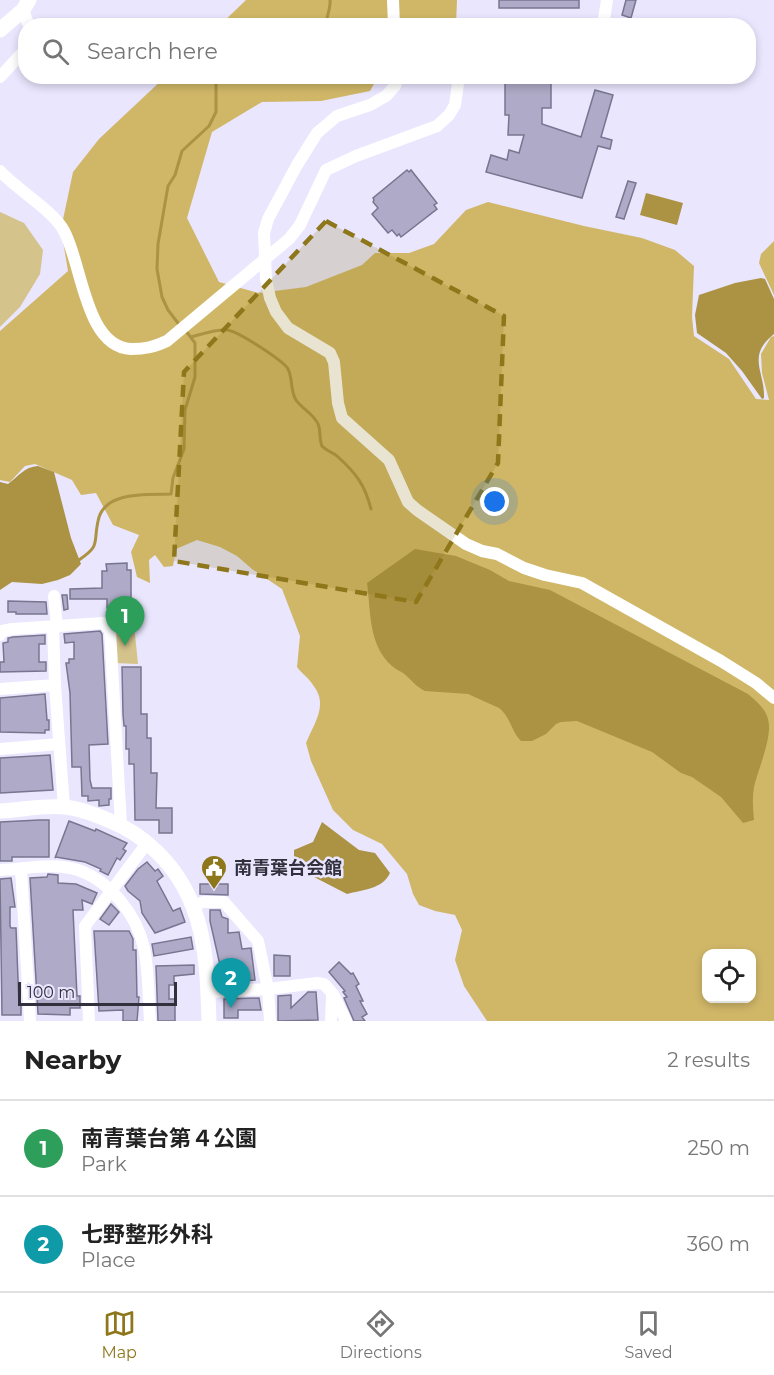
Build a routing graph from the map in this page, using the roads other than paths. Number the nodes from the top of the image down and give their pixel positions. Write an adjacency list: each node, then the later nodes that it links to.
1 (393, 0): 4 (street)
2 (607, 0): 5 (street)
3 (26, 5): 6 (street)
4 (394, 18)
5 (604, 18)
6 (0, 30)
7 (18, 57): 8 (street)
8 (0, 77)
9 (396, 84): 12 (street)
10 (458, 84): 12 (street)
11 (0, 171): 12 (street)
12 (266, 260): 18 (street)
13 (54, 596): 14 (street)
14 (55, 627): 15 (street); 16 (street); 23 (street)
15 (0, 635)
16 (55, 685): 17 (street); 19 (street)
17 (0, 689)
18 (774, 698)
19 (59, 744): 20 (street); 21 (street)
20 (0, 749)
21 (64, 807): 22 (street); 23 (street)
22 (0, 811)
23 (121, 825): 24 (street)
24 (147, 843): 27 (street); 28 (street)
25 (21, 869): 26 (street); 27 (street); 32 (street)
26 (0, 870)
27 (111, 890): 33 (street); 34 (street)
28 (194, 906): 29 (street); 30 (street)
29 (268, 989): 30 (street); 31 (street); 36 (street)
30 (208, 992): 35 (street)
31 (333, 994): 37 (street); 38 (street)
32 (30, 1021)
33 (89, 1021)
34 (150, 1021)
35 (209, 1021)
36 (270, 1021)
37 (331, 1021)
38 (346, 1021)

